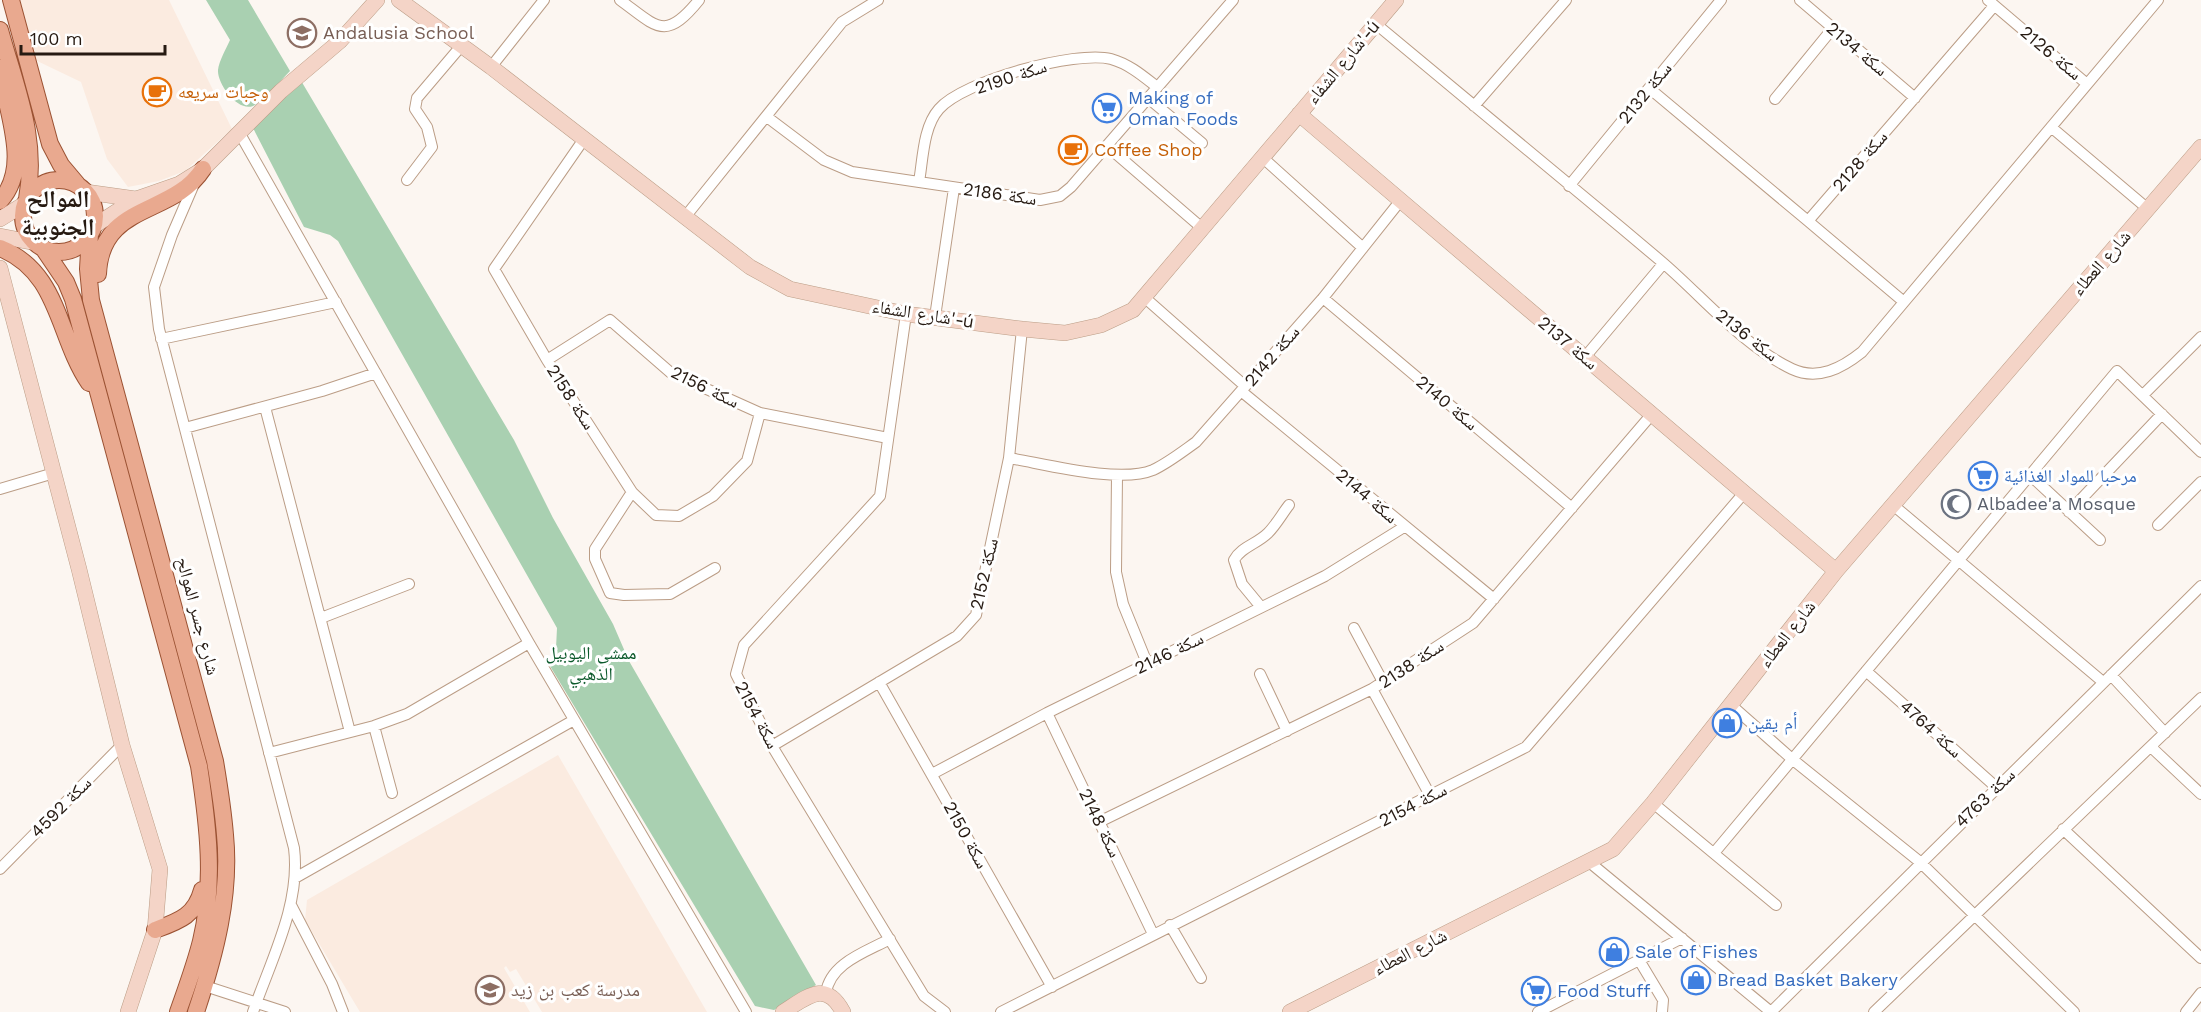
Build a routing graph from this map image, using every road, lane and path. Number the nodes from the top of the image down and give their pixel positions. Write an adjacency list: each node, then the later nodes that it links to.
1 (10, 0): 43 (main road)
2 (377, 0): 32 (street)
3 (399, 0): 19 (street, شارع الشفاء'-ú)
4 (544, 0): 21 (street)
5 (620, 0): 6 (street)
6 (699, 0)
7 (878, 0): 30 (street)
8 (1233, 0): 23 (street, سكة 2186)
9 (1396, 0): 15 (street, شارع الشفاء'-ú)
10 (1566, 0): 28 (street)
11 (1721, 0): 24 (street, سكة 2132)
12 (1800, 0): 16 (street, سكة 2134)
13 (2158, 0): 22 (street, سكة 2136)
14 (1991, 3): 22 (street, سكة 2126); 26 (street, سكة 2128)
15 (1376, 24): 28 (street, سكة 2136); 29 (street, شارع الشفاء'-ú)
16 (1833, 28): 26 (street, سكة 2134); 27 (street)
17 (0, 31): 18 (main road); 47 (main road)
18 (0, 39)
19 (462, 45): 21 (street, شارع الشفاء'-ú); 39 (street)
20 (0, 58): 46 (main road)
21 (491, 67): 33 (street, شارع الشفاء'-ú)
22 (2087, 84): 31 (street, سكة 2136)
23 (1157, 87): 25 (street, سكة 2186); 40 (street, سكة 2190)
24 (1650, 88): 41 (street, سكة 2132); 51 (street)
25 (1148, 98): 34 (street); 35 (street, سكة 2186)
26 (1915, 98): 51 (street, سكة 2128)
27 (1775, 99)
28 (1474, 106): 41 (street, سكة 2136)
29 (1299, 114): 37 (street, شارع الشفاء'-ú); 45 (street, سكة 2137)
30 (767, 117): 40 (street, سكة 2186); 49 (street)
31 (2051, 127): 48 (street); 63 (street, سكة 2136)
32 (240, 134): 38 (street); 62 (street)
33 (584, 139): 49 (street, شارع الشفاء'-ú); 70 (street, سكة 2158)
34 (1202, 143)
35 (1107, 146): 42 (street, سكة 2186); 52 (street)
36 (2201, 147): 48 (street, شارع العطاء)
37 (1262, 158): 52 (street, شارع الشفاء'-ú); 57 (street)
38 (199, 175): 44 (street); 68 (street); 72 (main road)
39 (407, 180)
40 (919, 182): 42 (street, سكة 2186)
41 (1569, 186): 58 (street, سكة 2136)
42 (954, 188): 65 (street)
43 (83, 189): 44 (street); 47 (main road); 53 (main road)
44 (135, 199): 53 (street)
45 (1401, 200): 57 (street, سكة 2142); 69 (street, سكة 2137)
46 (0, 201)
47 (26, 201): 50 (street); 55 (main road)
48 (2148, 209): 92 (street, شارع العطاء)
49 (685, 218): 64 (street, شارع الشفاء'-ú)
50 (0, 219)
51 (1808, 221): 63 (street)
52 (1202, 228): 60 (street, شارع الشفاء'-ú)
53 (92, 230): 55 (main road); 72 (main road, شارع جسر الموالح)
54 (0, 236): 55 (street)
55 (39, 246): 74 (main road)
56 (0, 248): 74 (main road)
57 (1363, 248): 61 (street, سكة 2142)
58 (1663, 264): 63 (street, سكة 2136); 69 (street)
59 (0, 268): 84 (street)
60 (1144, 297): 66 (street, شارع الشفاء'-ú); 73 (street, سكة 2144)
61 (1323, 298): 73 (street, سكة 2142); 93 (street, سكة 2140)
62 (336, 302): 68 (street); 71 (street)
63 (1904, 302)
64 (906, 314): 65 (street, شارع الشفاء'-ú); 81 (street, سكة 2154)
65 (935, 317): 66 (street, شارع الشفاء'-ú)
66 (1022, 329): 83 (street, سكة 2152)
67 (2201, 337): 75 (street)
68 (161, 339): 80 (street)
69 (1585, 357): 78 (street, سكة 2137)
70 (547, 360): 77 (street, سكة 2156); 89 (street, سكة 2158)
71 (376, 373): 76 (street); 107 (street)
72 (115, 387): 153 (main road, شارع جسر الموالح)
73 (1243, 388): 86 (street, سكة 2142); 96 (street, سكة 2144)
74 (98, 392): 139 (main road)
75 (2143, 395): 79 (street); 85 (street)
76 (265, 407): 80 (street); 105 (street)
77 (760, 413): 81 (street, سكة 2156); 89 (street, سكة 2158)
78 (1652, 414): 90 (street, سكة 2137); 93 (street, سكة 2138)
79 (2162, 414): 82 (street); 94 (street)
80 (185, 429): 126 (street)
81 (888, 438): 124 (street, سكة 2154)
82 (2201, 452)
83 (1009, 458): 86 (street, سكة 2142); 112 (street, سكة 2152)
84 (54, 473): 88 (street); 123 (street)
85 (2030, 475): 94 (street); 98 (street)
86 (1117, 476): 108 (street)
87 (2201, 482): 95 (street)
88 (0, 489)
89 (632, 492): 99 (street)
90 (1744, 493): 100 (street, سكة 2137); 132 (street, سكة 2154)
91 (1289, 505): 104 (street)
92 (1893, 505): 98 (street); 100 (street, شارع العطاء)
93 (1572, 508): 103 (street, سكة 2138)
94 (2069, 512): 97 (street)
95 (2158, 525)
96 (1404, 527): 103 (street, سكة 2144); 104 (street, سكة 2146)
97 (2100, 540)
98 (1959, 560): 109 (street); 111 (street)
99 (715, 568)
100 (1836, 571): 116 (street, شارع العطاء)
101 (409, 584): 105 (street)
102 (2201, 586): 111 (street, سكة 4763)
103 (1494, 599): 113 (street, سكة 2138)
104 (1262, 607): 108 (street, سكة 2146)
105 (321, 618): 121 (street)
106 (1353, 628): 113 (street)
107 (529, 643): 118 (street); 119 (street)
108 (1147, 663): 117 (street, سكة 2146)
109 (1866, 671): 127 (street); 129 (street, سكة 4764)
110 (1260, 674): 120 (street)
111 (2107, 678): 122 (street); 129 (street, سكة 4763)
112 (879, 682): 124 (street, سكة 2152); 128 (street, سكة 2150)
113 (1383, 682): 114 (street, سكة 2138)
114 (1372, 689): 120 (street, سكة 2138); 132 (street)
115 (2199, 703): 122 (street)
116 (1731, 705): 127 (street); 133 (street, شارع العطاء)
117 (1047, 713): 128 (street, سكة 2146); 134 (street, سكة 2148)
118 (574, 720): 141 (street); 165 (street)
119 (374, 726): 121 (street); 130 (street)
120 (1287, 731): 134 (street, سكة 2138)
121 (350, 732): 126 (street)
122 (2165, 733): 125 (street)
123 (122, 745): 140 (street, سكة 4592); 146 (street)
124 (772, 746): 149 (street, سكة 2154)
125 (2151, 747): 131 (street); 135 (street)
126 (269, 753): 141 (street)
127 (1792, 759): 136 (street); 138 (street)
128 (932, 774): 154 (street, سكة 2150)
129 (1996, 787): 138 (street, سكة 4763)
130 (392, 793)
131 (2201, 794)
132 (1431, 797): 145 (street, سكة 2154)
133 (1653, 803): 136 (street); 137 (street, شارع العطاء)
134 (1099, 822): 147 (street, سكة 2148)
135 (2063, 829): 144 (street); 150 (street)
136 (1714, 852): 143 (street)
137 (1588, 861): 148 (street); 158 (street, شارع العطاء)
138 (1920, 862): 144 (street); 172 (street, سكة 4763)
139 (210, 863): 146 (main road); 161 (main road)
140 (0, 869)
141 (295, 878): 142 (street)
142 (291, 905): 157 (street); 164 (street)
143 (1776, 905)
144 (1976, 915): 159 (street); 173 (street)
145 (1170, 925): 147 (street, سكة 2154); 152 (street)
146 (155, 930): 160 (street)
147 (1153, 934): 154 (street, سكة 2154)
148 (1682, 938): 151 (street); 172 (street)
149 (890, 939): 155 (street); 168 (street, سكة 2154)
150 (2201, 958)
151 (1639, 960): 170 (street); 171 (street)
152 (1202, 978)
153 (205, 986): 157 (street); 162 (main road, شارع جسر الموالح)
154 (1052, 987): 169 (street, سكة 2154)
155 (826, 993): 166 (street); 167 (street)
156 (2201, 993): 174 (street)
157 (254, 1007): 163 (street)
158 (1296, 1011)
159 (2072, 1011)
160 (128, 1012)
161 (178, 1012)
162 (196, 1012)
163 (285, 1012)
164 (343, 1012)
165 (746, 1012)
166 (783, 1012)
167 (843, 1012)
168 (945, 1012)
169 (1001, 1012)
170 (1538, 1012)
171 (1662, 1012)
172 (1771, 1012)
173 (1874, 1012)
174 (2186, 1012)

